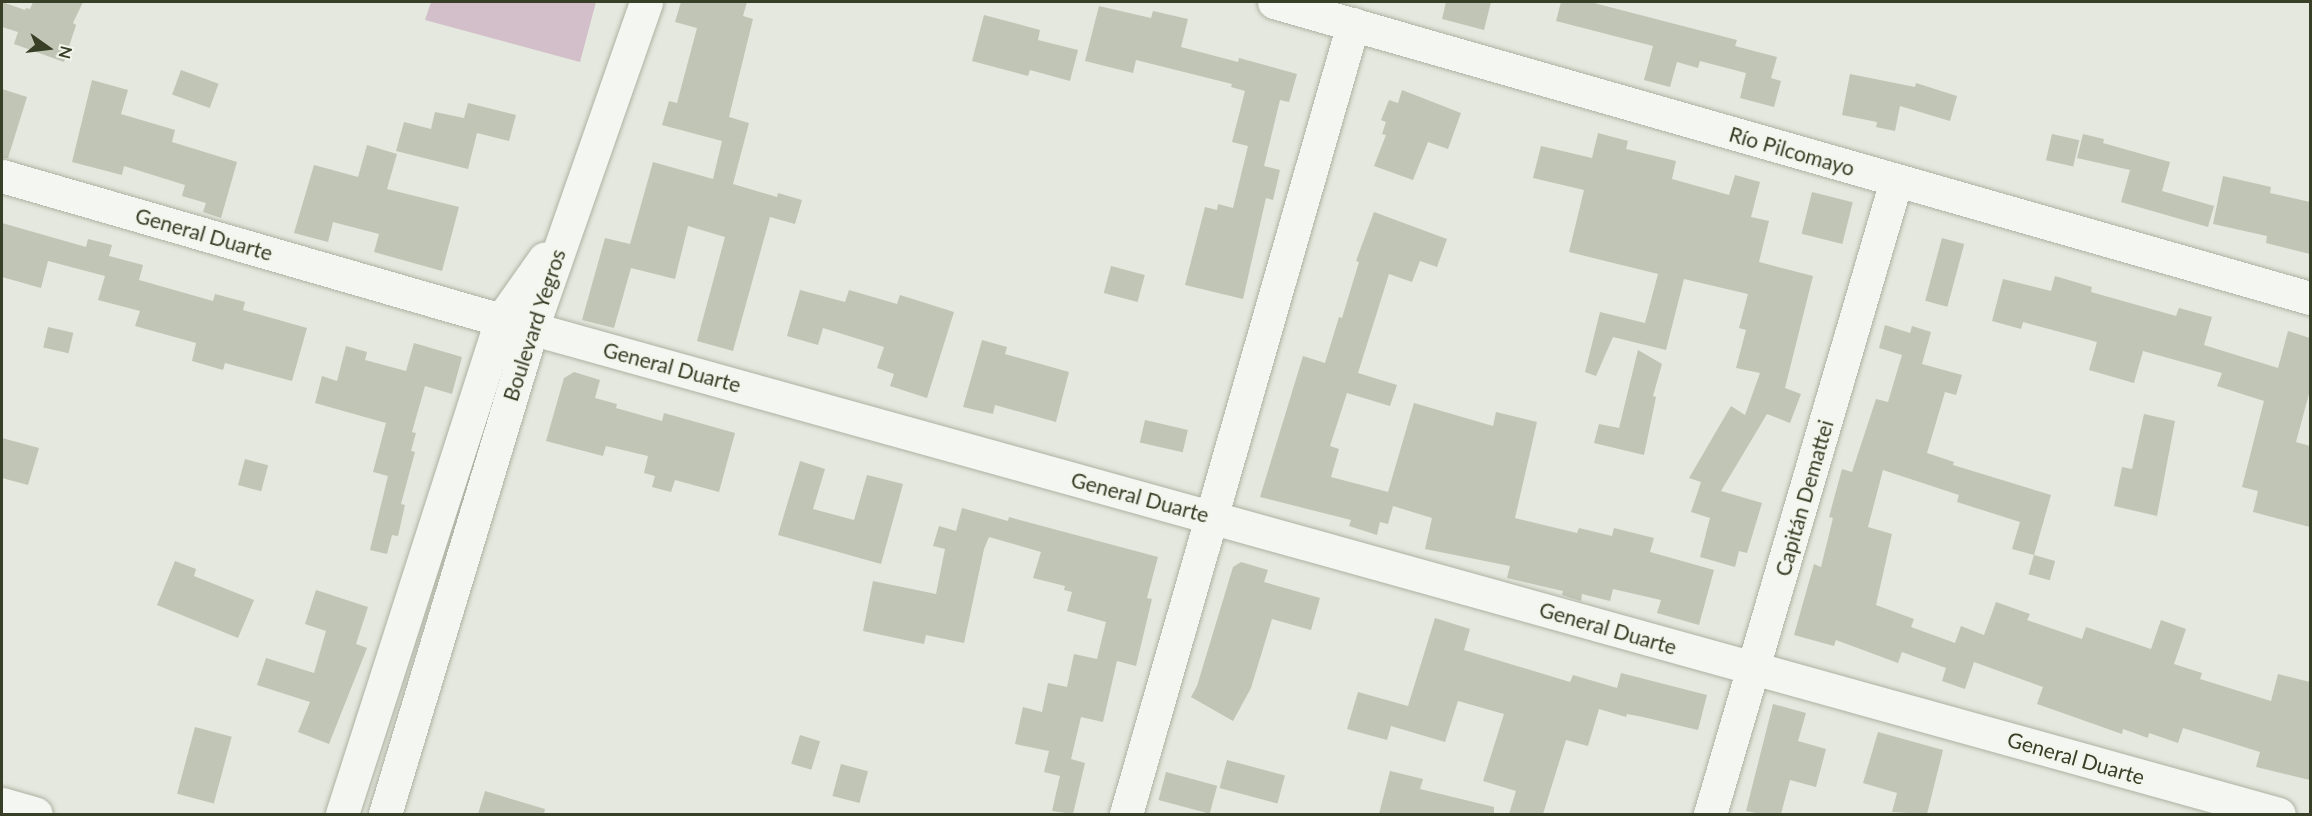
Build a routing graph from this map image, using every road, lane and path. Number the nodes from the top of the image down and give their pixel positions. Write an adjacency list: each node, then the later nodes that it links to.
1 (646, 2): 6 (street)
2 (1274, 2): 3 (street, Río Pilcomayo)
3 (1353, 24): 5 (street, Río Pilcomayo); 10 (street)
4 (2, 176): 8 (street, General Duarte)
5 (1896, 181): 7 (street, Río Pilcomayo); 11 (street, Capitán Demattei)
6 (564, 230): 8 (street, Boulevard Yegros); 9 (street, Boulevard Yegros)
7 (2310, 298)
8 (501, 320): 9 (street, General Duarte); 14 (street, Boulevard Yegros)
9 (532, 328): 10 (street, General Duarte); 15 (street, Boulevard Yegros)
10 (1214, 517): 11 (street, General Duarte); 16 (street)
11 (1754, 668): 17 (street, Capitán Demattei); 18 (street, General Duarte)
12 (2, 804): 13 (street)
13 (36, 814)
14 (342, 814)
15 (385, 814)
16 (1126, 814)
17 (1710, 814)
18 (2279, 814)

